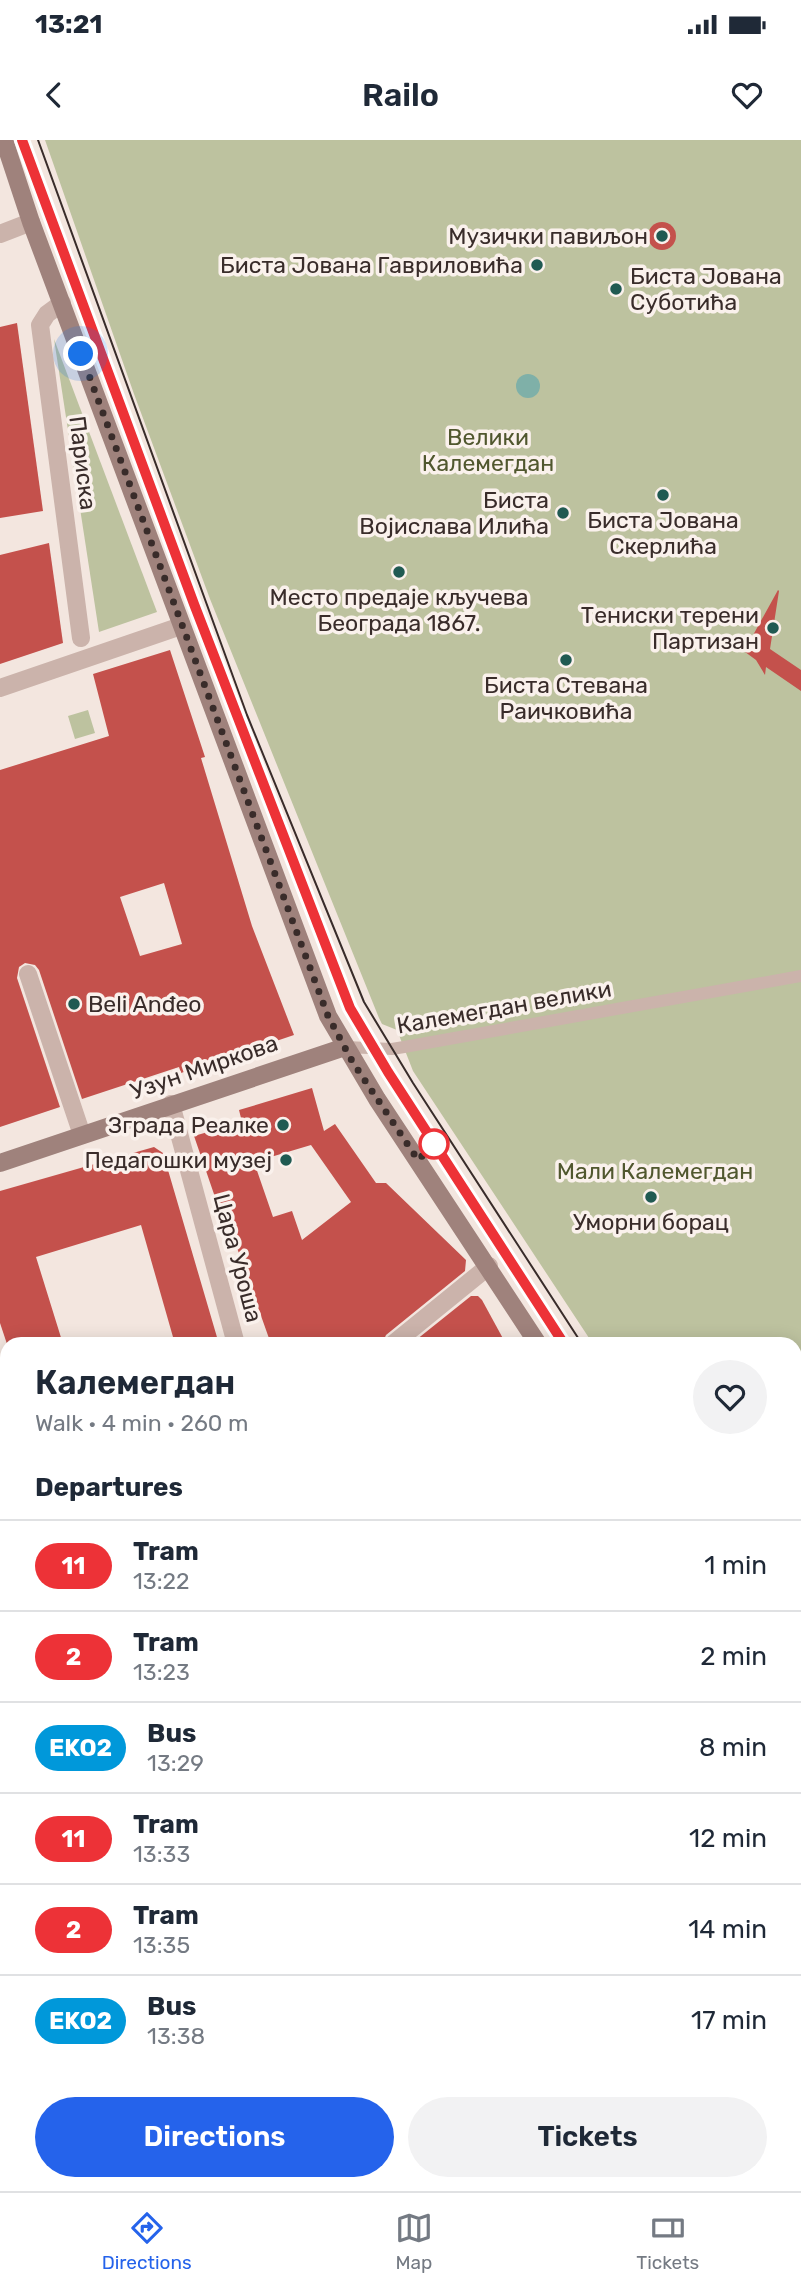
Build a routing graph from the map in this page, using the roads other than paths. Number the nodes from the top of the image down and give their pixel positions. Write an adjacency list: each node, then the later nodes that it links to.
1 (4, 140): 2 (street, Париска)
2 (31, 222): 3 (street); 4 (street, Париска)
3 (0, 234)
4 (62, 303): 5 (street, Париска); 6 (street, Париска)
5 (181, 626): 7 (street); 10 (street, Париска)
6 (81, 638)
7 (0, 688)
8 (28, 974): 12 (street)
9 (801, 976): 10 (lane, Калемегдан велики)
10 (345, 1047): 11 (street, Узун Миркова); 14 (street, Париска)
11 (170, 1104): 12 (street, Узун Миркова); 15 (street, Цара Уроша)
12 (82, 1135): 13 (street, Узун Миркова)
13 (0, 1163)
14 (489, 1266): 16 (street); 17 (street, Париска)
15 (234, 1337)
16 (402, 1337)
17 (534, 1337)

